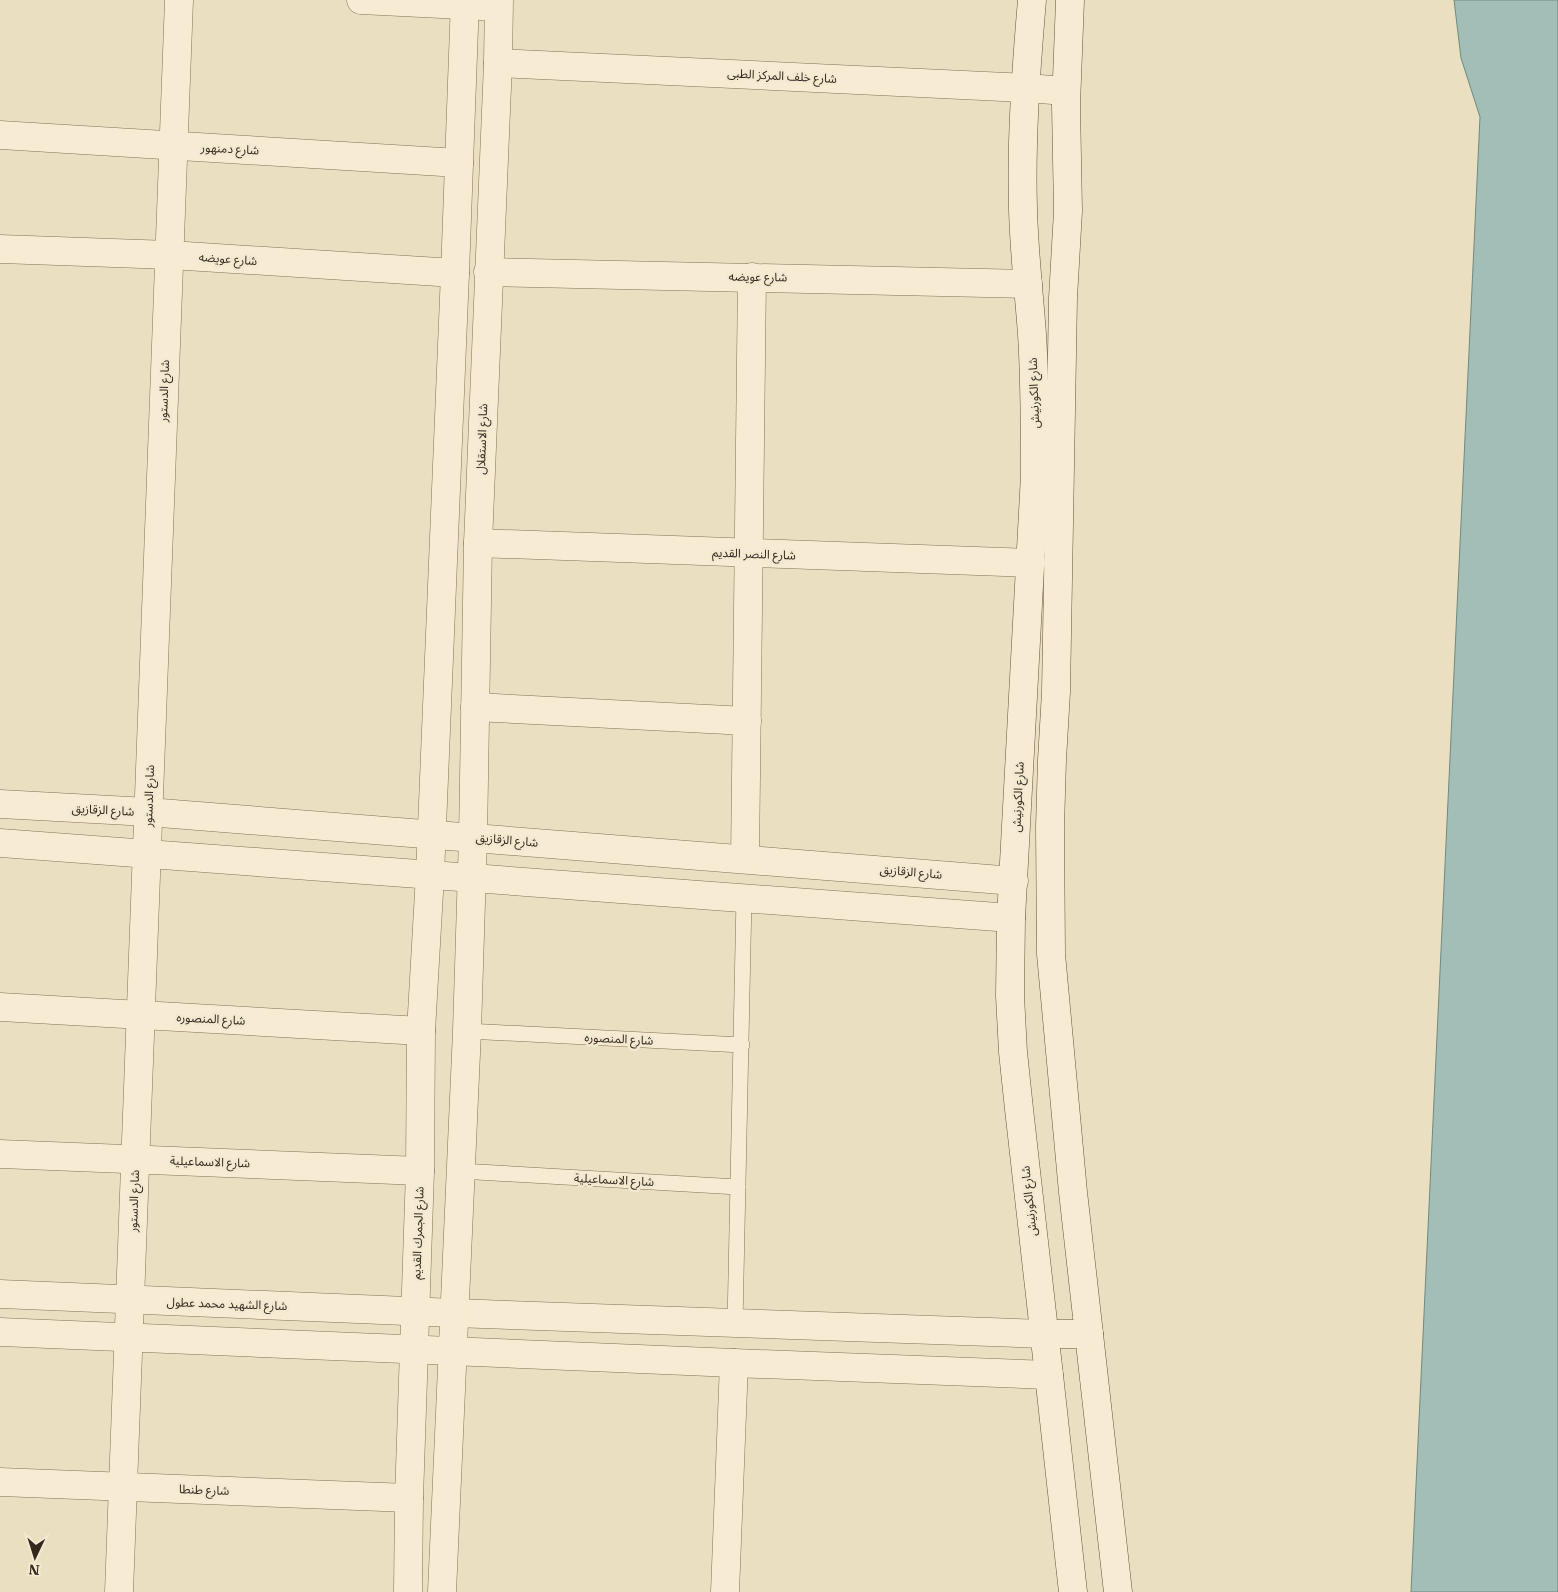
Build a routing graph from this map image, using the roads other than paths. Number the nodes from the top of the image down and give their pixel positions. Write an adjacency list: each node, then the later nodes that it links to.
1 (179, 0): 11 (street, شارع الدستور)
2 (361, 0): 5 (street)
3 (1032, 0): 8 (street, شارع الكورنيش)
4 (1070, 0): 9 (street, شارع الكورنيش)
5 (464, 2): 6 (street); 12 (street)
6 (499, 3): 7 (street, شارع الاستقلال)
7 (498, 63): 8 (street, شارع خلف المركز الطبى); 15 (street, شارع الاستقلال)
8 (1026, 88): 9 (street, شارع خلف المركز الطبى); 18 (street, شارع الكورنيش)
9 (1066, 91): 34 (street, شارع الكورنيش)
10 (0, 135): 11 (street, شارع دمنهور)
11 (173, 146): 12 (street, شارع دمنهور); 14 (street, شارع الدستور)
12 (459, 163): 16 (street)
13 (0, 249): 14 (street, شارع عويضه)
14 (170, 255): 16 (street, شارع عويضه); 25 (street, شارع الدستور)
15 (488, 272): 17 (street, شارع عويضه); 19 (street, شارع الاستقلال)
16 (455, 273): 26 (street)
17 (752, 277): 18 (street, شارع عويضه); 20 (street)
18 (1028, 284): 21 (street, شارع الكورنيش)
19 (478, 543): 20 (street, شارع النصر القديم); 22 (street, شارع الاستقلال)
20 (749, 554): 21 (street, شارع النصر القديم); 23 (street)
21 (1031, 563): 33 (street, شارع الكورنيش)
22 (475, 708): 23 (street); 27 (street, شارع الاستقلال)
23 (747, 721): 30 (street)
24 (0, 804): 25 (street, شارع الزقازيق)
25 (148, 812): 26 (street, شارع الزقازيق); 29 (street, شارع الدستور)
26 (431, 834): 27 (street, شارع الزقازيق); 31 (street)
27 (473, 838): 30 (street, شارع الزقازيق); 32 (street, شارع الاستقلال)
28 (0, 843): 29 (street)
29 (147, 854): 31 (street); 39 (street, شارع الدستور)
30 (745, 859): 33 (street, شارع الزقازيق)
31 (430, 875): 32 (street); 40 (street, شارع الجمرك القديم)
32 (472, 878): 35 (street); 41 (street)
33 (1014, 880): 34 (street, شارع الزقازيق); 36 (street, شارع الكورنيش)
34 (1050, 883): 37 (street, شارع الكورنيش)
35 (744, 898): 36 (street); 42 (lane)
36 (1011, 918): 37 (street); 54 (street, شارع الكورنيش)
37 (1050, 921): 55 (street, شارع الكورنيش)
38 (0, 1007): 39 (street, شارع المنصوره)
39 (140, 1015): 40 (street, شارع المنصوره); 44 (street, شارع الدستور)
40 (421, 1031): 45 (street, شارع الجمرك القديم)
41 (467, 1031): 42 (lane, شارع المنصوره); 46 (street)
42 (742, 1045): 47 (lane)
43 (0, 1154): 44 (street, شارع الاسماعيلية)
44 (135, 1159): 45 (street, شارع الاسماعيلية); 49 (street, شارع الدستور)
45 (420, 1171): 50 (street, شارع الجمرك القديم)
46 (460, 1171): 47 (lane, شارع الاسماعيلية); 51 (street)
47 (738, 1187): 52 (lane)
48 (0, 1294): 49 (street, شارع الشهيد محمد عطول)
49 (130, 1300): 50 (street, شارع الشهيد محمد عطول); 56 (street, شارع الدستور)
50 (416, 1312): 51 (street, شارع الشهيد محمد عطول); 57 (street, شارع الجمرك القديم)
51 (454, 1313): 52 (street, شارع الشهيد محمد عطول); 58 (street)
52 (735, 1324): 54 (street, شارع الشهيد محمد عطول)
53 (0, 1332): 56 (street)
54 (1044, 1334): 55 (street, شارع الشهيد محمد عطول); 61 (street, شارع الكورنيش)
55 (1089, 1334): 60 (street, شارع الكورنيش)
56 (129, 1337): 57 (street); 63 (street, شارع الدستور)
57 (414, 1349): 58 (street); 64 (street, شارع الجمرك القديم)
58 (452, 1350): 59 (street); 67 (street)
59 (734, 1363): 61 (street); 68 (street)
60 (1093, 1374): 61 (street); 70 (street, شارع الكورنيش)
61 (1050, 1375): 69 (street, شارع الكورنيش)
62 (0, 1482): 63 (street, شارع طنطا)
63 (123, 1487): 64 (street, شارع طنطا); 65 (street, شارع الدستور)
64 (409, 1498): 66 (street, شارع الجمرك القديم)
65 (119, 1592)
66 (408, 1592)
67 (442, 1592)
68 (725, 1592)
69 (1073, 1592)
70 (1118, 1592)

